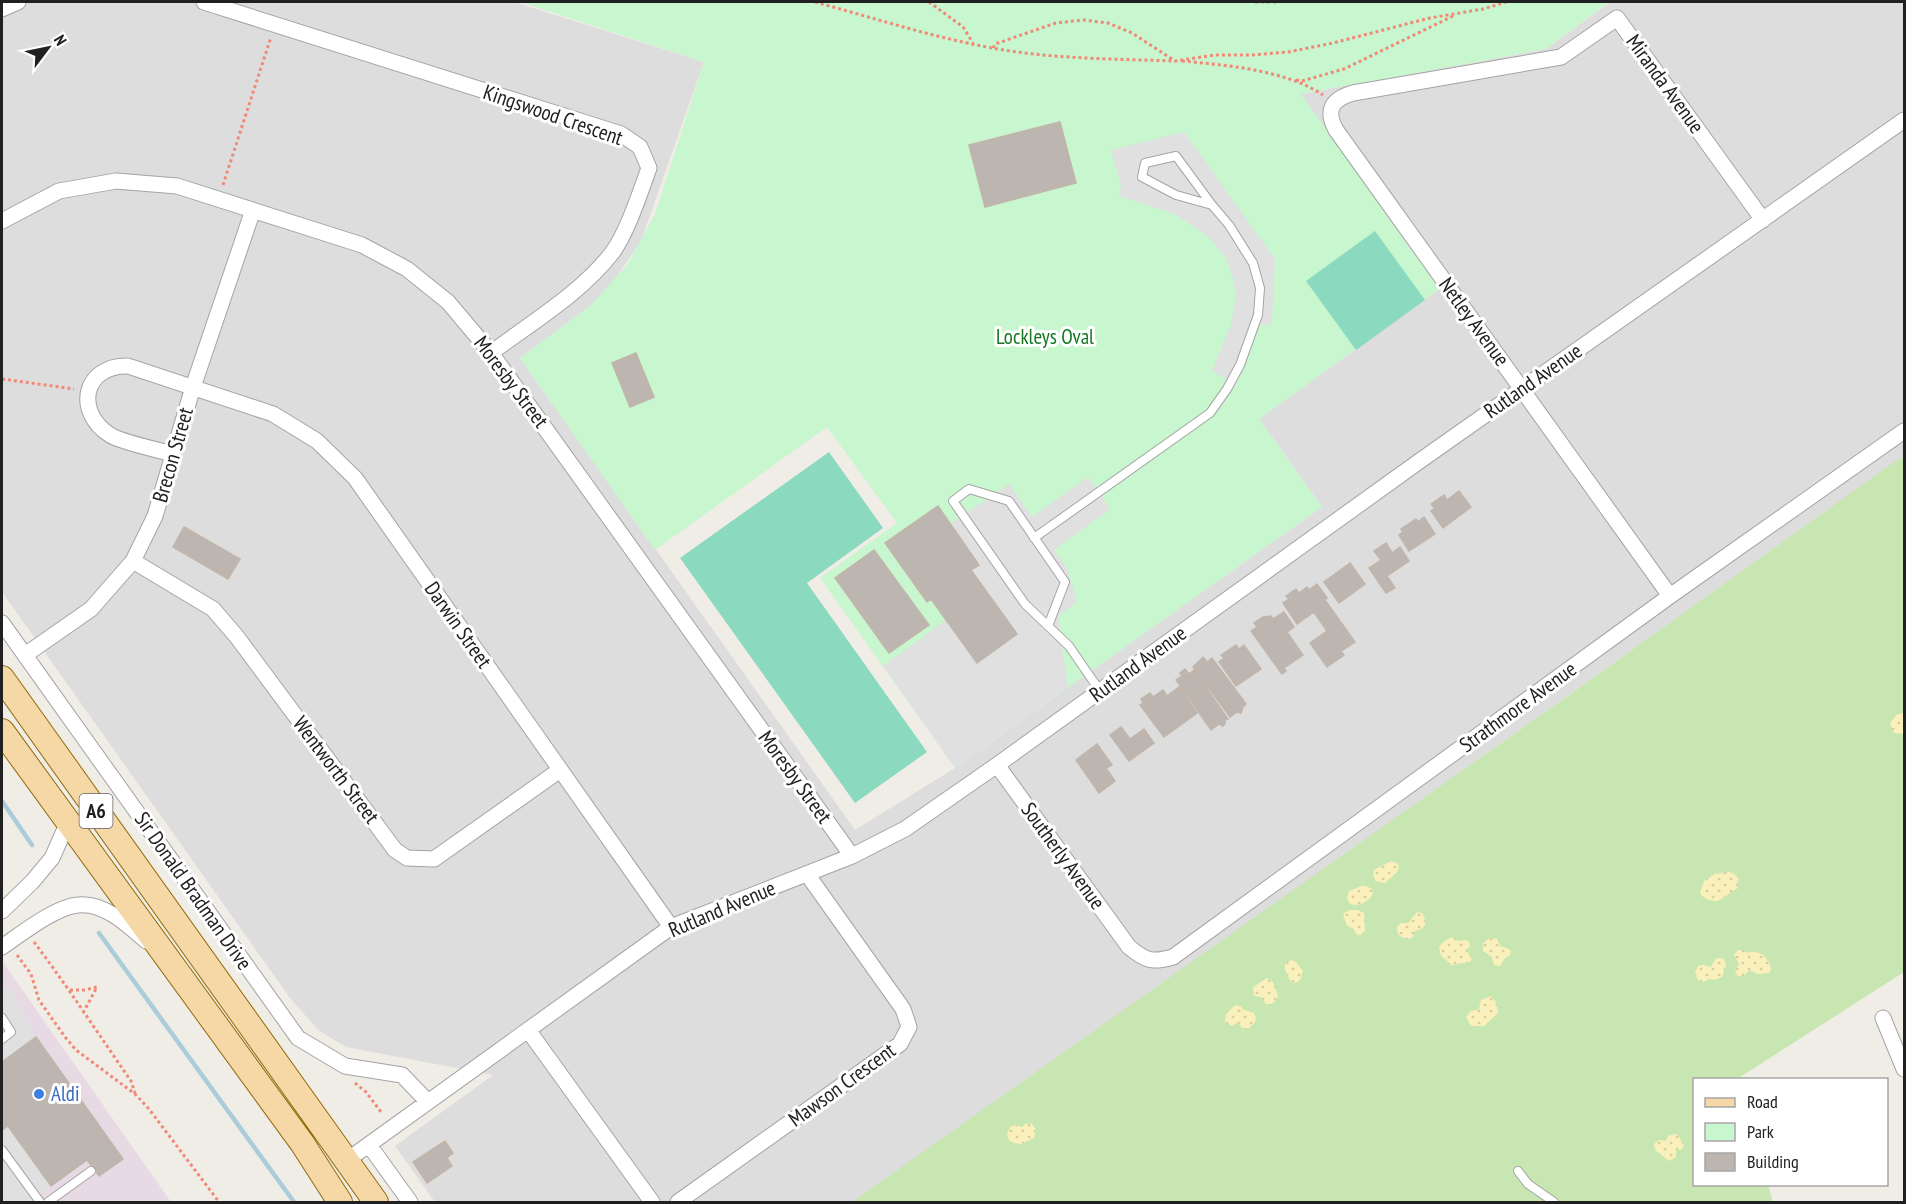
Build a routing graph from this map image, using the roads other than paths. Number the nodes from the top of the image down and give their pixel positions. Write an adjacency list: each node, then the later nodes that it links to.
1 (18, 2): 3 (street)
2 (204, 2): 10 (street, Kingswood Crescent)
3 (2, 9)
4 (1334, 103): 9 (street, Miranda Avenue); 12 (street, Netley Avenue)
5 (1905, 120): 9 (street, Rutland Avenue)
6 (1212, 205): 6 (lane); 15 (lane)
7 (253, 210): 8 (street, Moresby Street); 10 (street, Moresby Street); 11 (street, Brecon Street)
8 (2, 220)
9 (1763, 220): 12 (street, Rutland Avenue)
10 (491, 353): 27 (street, Moresby Street)
11 (193, 387): 14 (street, Brecon Street); 14 (street, Darwin Street); 25 (street, Darwin Street)
12 (1522, 389): 17 (street, Netley Avenue); 22 (street, Rutland Avenue)
13 (1905, 431): 17 (street, Strathmore Avenue)
14 (173, 454): 16 (street, Brecon Street)
15 (1034, 538): 19 (lane); 19 (lane)
16 (133, 561): 20 (street, Brecon Street); 25 (street, Wentworth Street)
17 (1670, 596): 32 (street, Strathmore Avenue)
18 (2, 623): 20 (street, Sir Donald Bradman Drive)
19 (1048, 626): 22 (lane)
20 (25, 656): 39 (street, Sir Donald Bradman Drive)
21 (2, 678): 43 (main road, Sir Donald Bradman Drive / A6)
22 (1100, 691): 24 (street, Rutland Avenue)
23 (2, 731): 26 (main road, A6)
24 (997, 765): 27 (street, Rutland Avenue); 32 (street, Southerly Avenue)
25 (560, 770): 30 (street, Darwin Street)
26 (68, 822): 29 (street); 33 (main road, A6)
27 (852, 856): 28 (street, Rutland Avenue)
28 (807, 874): 30 (street, Rutland Avenue); 52 (street, Mawson Crescent)
29 (2, 911)
30 (670, 927): 36 (street, Rutland Avenue)
31 (2, 947): 33 (street)
32 (1129, 947)
33 (169, 961): 40 (main road, A6)
34 (2, 1018): 37 (lane)
35 (1882, 1018): 38 (street)
36 (528, 1030): 39 (street, Rutland Avenue); 51 (street)
37 (2, 1039)
38 (1905, 1069)
39 (428, 1102): 41 (street, Rutland Avenue)
40 (302, 1143): 43 (main road); 46 (main road, A6)
41 (369, 1145): 43 (street, Rutland Avenue); 50 (street)
42 (2, 1150): 47 (lane)
43 (346, 1161): 46 (main road); 49 (main road, Sir Donald Bradman Drive / A6)
44 (91, 1171): 48 (lane)
45 (1518, 1171): 53 (lane)
46 (339, 1200)
47 (40, 1203)
48 (48, 1203)
49 (376, 1203)
50 (410, 1203)
51 (652, 1203)
52 (678, 1203)
53 (1554, 1203)

